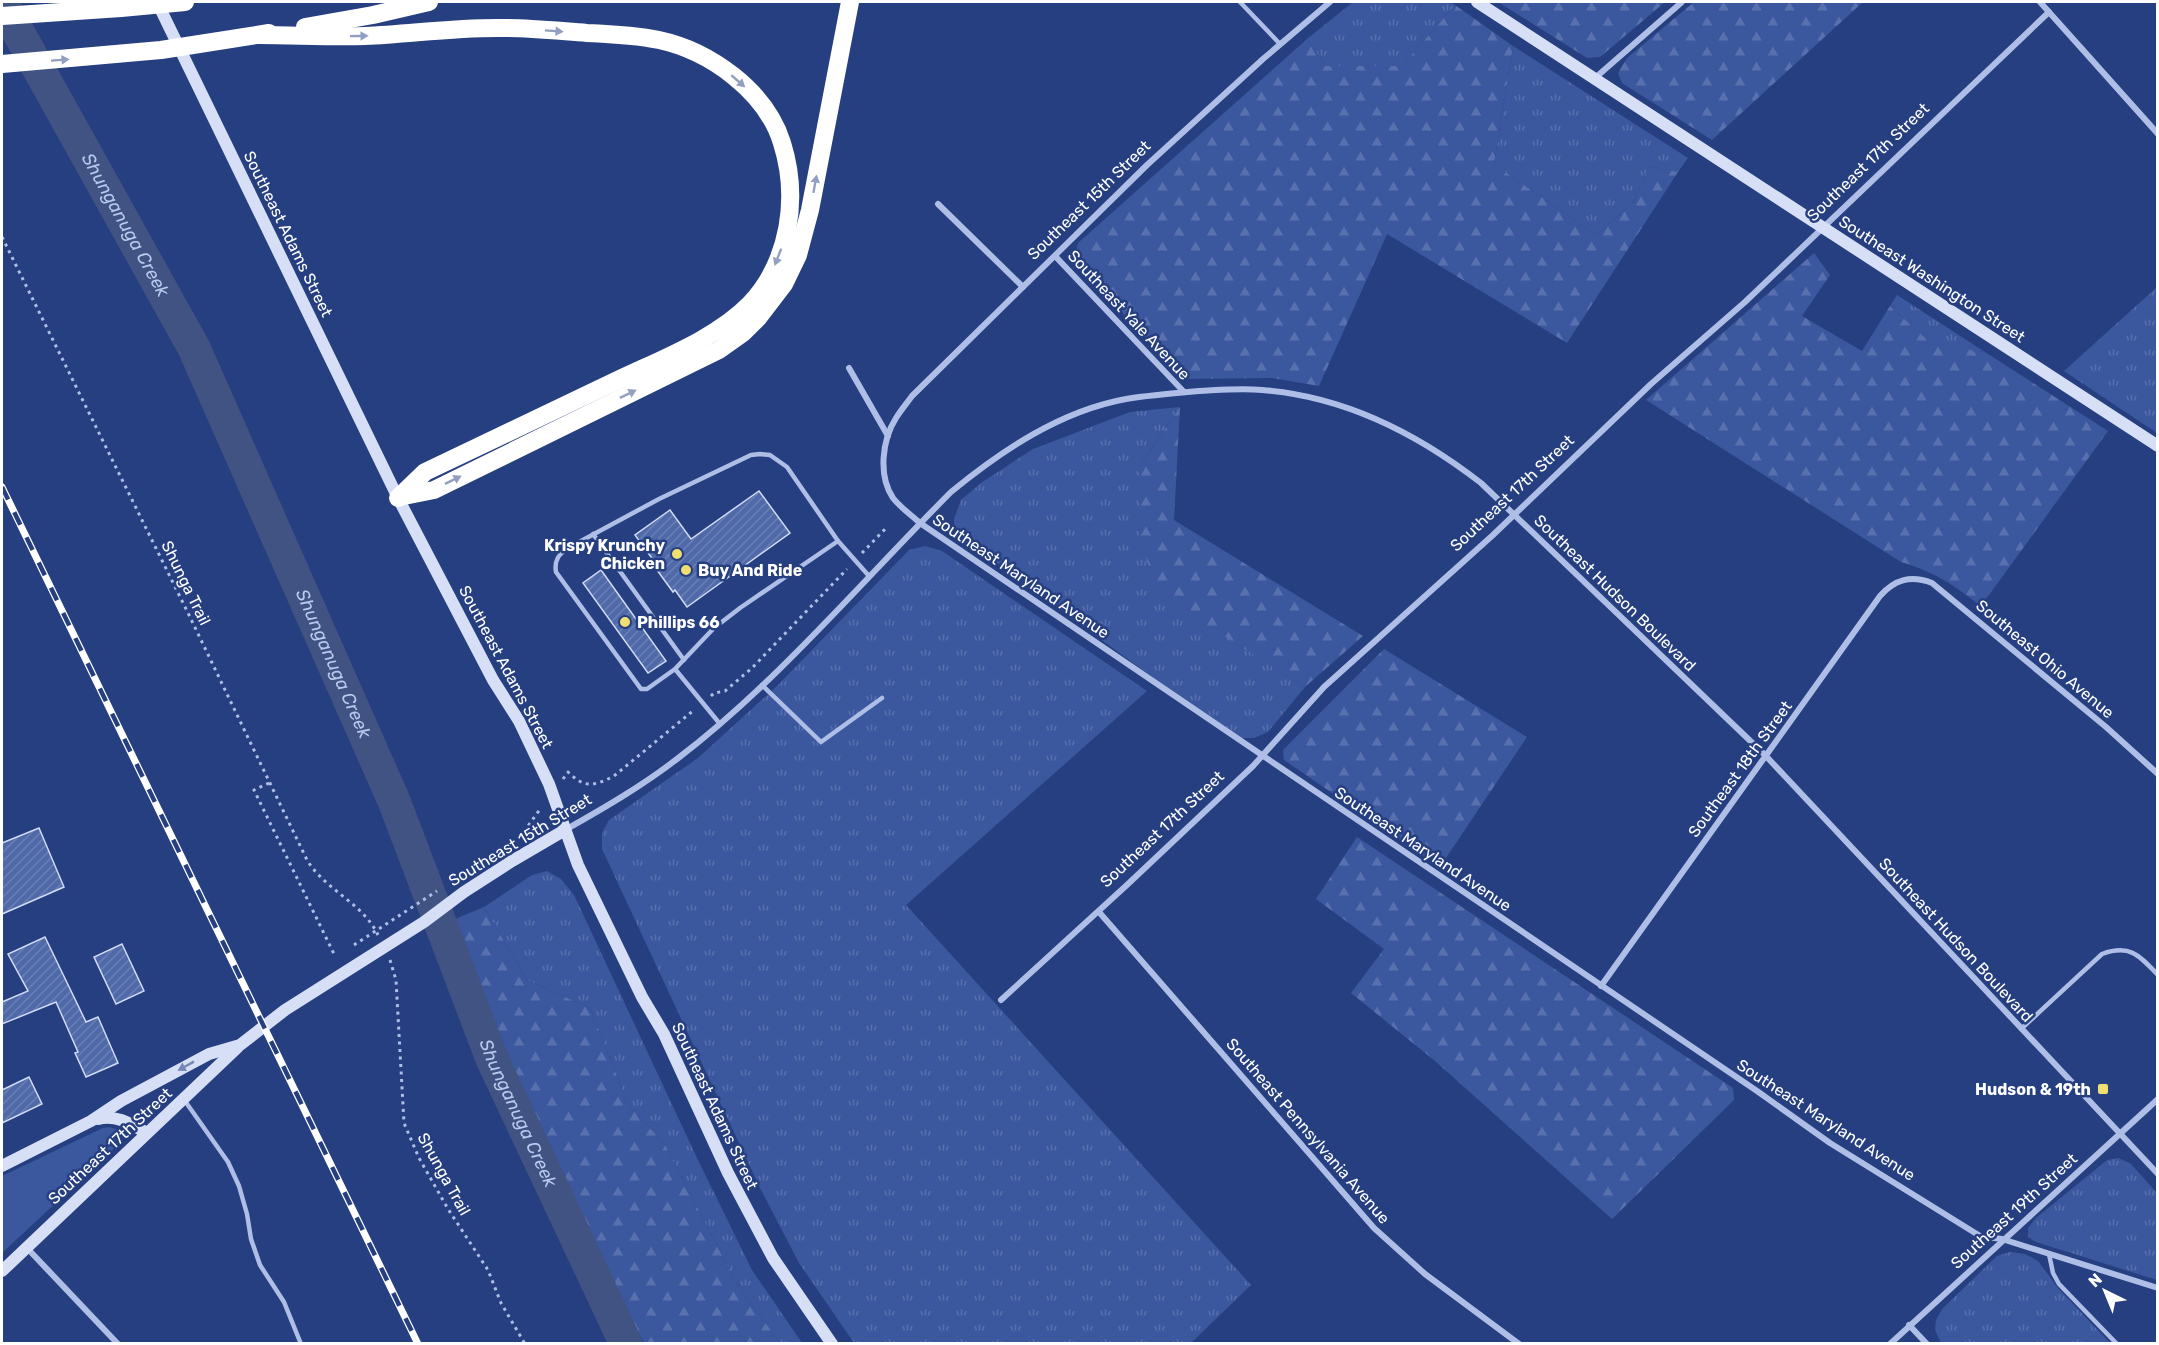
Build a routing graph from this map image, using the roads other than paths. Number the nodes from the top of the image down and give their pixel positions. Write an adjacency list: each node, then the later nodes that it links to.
1 (157, 2): 25 (street, Southeast Adams Street)
2 (185, 2): 11 (highway)
3 (429, 2): 12 (highway)
4 (850, 2): 25 (highway, one-way to 4)
5 (1240, 2): 13 (lane)
6 (1330, 2): 13 (street, Southeast 15th Street)
7 (1477, 2): 15 (street, Southeast Washington Street)
8 (1682, 2): 15 (street)
9 (2040, 2): 10 (street)
10 (2049, 12): 16 (street); 18 (street, Southeast 17th Street)
11 (2, 16)
12 (250, 36): 14 (highway, one-way to 12); 25 (highway, one-way to 25)
13 (1280, 44): 19 (street, Southeast 15th Street)
14 (2, 64)
15 (1595, 79): 18 (street, Southeast Washington Street)
16 (2157, 134)
17 (939, 204): 20 (street)
18 (1822, 228): 24 (street, Southeast Washington Street); 26 (street, Southeast 17th Street)
19 (1055, 256): 20 (street, Southeast 15th Street); 22 (street, Southeast Yale Avenue)
20 (1023, 287): 23 (street, Southeast 15th Street)
21 (849, 368): 23 (street)
22 (1184, 392): 26 (street, Southeast Hudson Boulevard); 27 (street, Southeast Hudson Boulevard)
23 (888, 436): 27 (street, Southeast Maryland Avenue)
24 (2157, 446)
25 (398, 498): 40 (street, Southeast Adams Street)
26 (1514, 515): 37 (street, Southeast Hudson Boulevard); 38 (street, Southeast 17th Street)
27 (920, 523): 30 (street, Southeast 15th Street); 38 (street, Southeast Maryland Avenue)
28 (593, 534): 29 (lane); 32 (lane); 33 (lane)
29 (838, 541): 30 (lane); 32 (lane)
30 (869, 576): 34 (street, Southeast 15th Street)
31 (1909, 579): 37 (street, Southeast 18th Street); 39 (street, Southeast Ohio Avenue)
32 (684, 660): 33 (lane)
33 (675, 669): 36 (lane)
34 (762, 685): 35 (lane); 36 (street, Southeast 15th Street)
35 (882, 698)
36 (720, 723): 40 (street, Southeast 15th Street)
37 (1765, 755): 43 (street, Southeast 18th Street); 45 (street, Southeast Hudson Boulevard)
38 (1262, 756): 41 (street, Southeast 17th Street); 43 (street, Southeast Maryland Avenue)
39 (2157, 774)
40 (565, 830): 46 (street, Southeast 15th Street); 62 (street, Southeast Adams Street)
41 (1099, 912): 44 (street, Southeast 17th Street); 63 (street, Southeast Pennsylvania Avenue)
42 (2157, 975): 45 (lane)
43 (1601, 986): 54 (street, Southeast Maryland Avenue)
44 (1001, 1000)
45 (2021, 1029): 51 (street, Southeast Hudson Boulevard)
46 (240, 1045): 47 (street, Southeast 17th Street); 49 (street, Southeast 15th Street, one-way to 49)
47 (184, 1099): 50 (street, Southeast 17th Street); 61 (lane)
48 (2157, 1100): 51 (street, Southeast 19th Street)
49 (91, 1121): 50 (street, Southeast 15th Street); 52 (street, Southeast 15th Street)
50 (147, 1133): 55 (street, Southeast 17th Street)
51 (2120, 1135): 53 (street, Southeast Hudson Boulevard); 54 (street, Southeast 19th Street)
52 (2, 1166)
53 (2157, 1174)
54 (2002, 1239): 56 (street, Southeast Maryland Avenue); 59 (street, Southeast 19th Street)
55 (27, 1248): 57 (street, Southeast 17th Street); 60 (street)
56 (2049, 1254): 58 (street, Southeast Maryland Avenue); 66 (lane)
57 (2, 1271)
58 (2157, 1288)
59 (1909, 1325): 64 (street, Southeast 19th Street); 65 (street)
60 (118, 1344)
61 (301, 1344)
62 (832, 1344)
63 (1519, 1344)
64 (1890, 1344)
65 (1927, 1344)
66 (2117, 1344)

